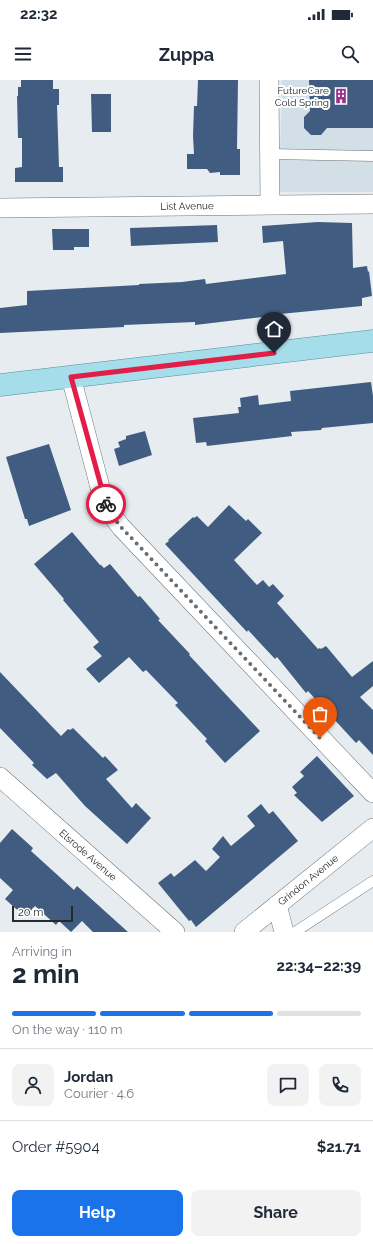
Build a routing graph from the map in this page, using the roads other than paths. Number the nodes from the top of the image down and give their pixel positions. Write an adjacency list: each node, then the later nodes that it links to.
1 (269, 80): 2 (street)
2 (270, 154): 3 (lane); 5 (street)
3 (373, 156)
4 (373, 204): 5 (street, List Avenue)
5 (270, 205): 6 (street, List Avenue)
6 (0, 208)
7 (373, 341): 8 (main road)
8 (71, 377): 9 (main road); 11 (street)
9 (0, 385)
10 (0, 777): 15 (street, Elsrode Avenue)
11 (373, 793)
12 (373, 828): 14 (street, Grindon Avenue)
13 (373, 881): 18 (lane)
14 (277, 905): 16 (street, Grindon Avenue); 17 (street)
15 (175, 932)
16 (244, 932)
17 (284, 932)
18 (295, 932)

